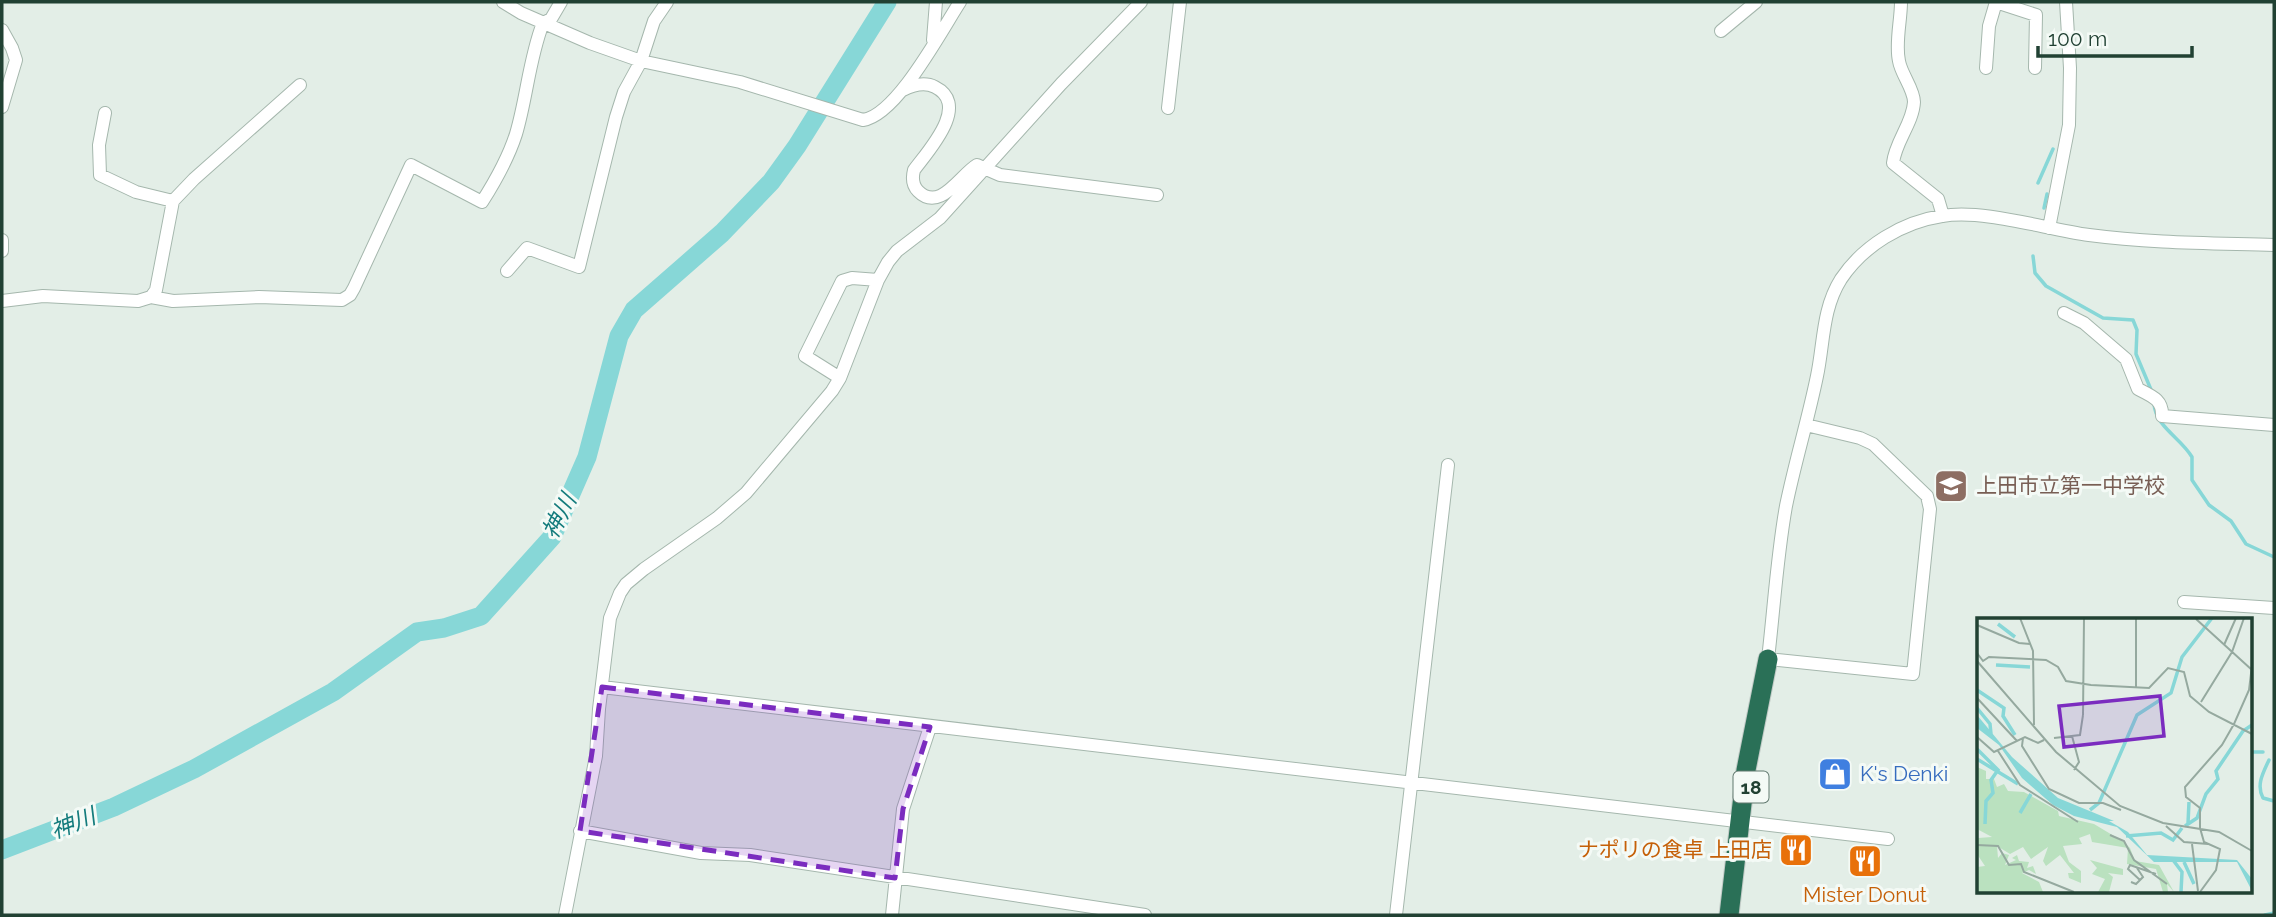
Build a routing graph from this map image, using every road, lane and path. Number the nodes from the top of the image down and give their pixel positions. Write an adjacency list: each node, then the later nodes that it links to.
1 (503, 2): 11 (street)
2 (561, 2): 11 (street)
3 (667, 2): 15 (street)
4 (936, 2): 14 (street)
5 (960, 2): 14 (street)
6 (1141, 2): 23 (street)
7 (1180, 2): 21 (street)
8 (1756, 2): 13 (street)
9 (1901, 2): 26 (street)
10 (2066, 2): 27 (street)
11 (543, 23): 15 (street); 33 (street)
12 (2, 30): 20 (street)
13 (1721, 31)
14 (933, 43): 19 (street)
15 (641, 61): 19 (street); 31 (street)
16 (1986, 68): 17 (street)
17 (2035, 68)
18 (300, 85): 25 (street)
19 (904, 90): 23 (street)
20 (2, 107)
21 (1168, 108)
22 (105, 113): 25 (street)
23 (986, 169): 24 (street); 32 (street)
24 (1157, 195)
25 (173, 201): 33 (street)
26 (1943, 216): 27 (street); 37 (street)
27 (2049, 228): 29 (street)
28 (2, 240): 30 (street)
29 (2274, 245)
30 (2, 251)
31 (507, 271)
32 (878, 280): 36 (street); 36 (street)
33 (151, 297): 34 (street)
34 (2, 301)
35 (2064, 313): 38 (street)
36 (840, 378): 43 (street)
37 (1806, 425): 42 (street); 42 (street)
38 (2274, 425)
39 (1448, 465): 45 (street)
40 (2184, 602): 41 (street)
41 (2274, 608)
42 (1768, 659): 46 (highway, 18)
43 (602, 687): 44 (street); 47 (street)
44 (930, 727): 45 (street); 49 (street)
45 (1412, 784): 46 (street); 53 (street)
46 (1744, 823): 48 (street); 54 (highway, 18); 55 (highway, 18)
47 (580, 831): 49 (street); 50 (street)
48 (1888, 839)
49 (895, 878): 51 (street); 52 (street)
50 (565, 915)
51 (892, 915)
52 (1145, 915)
53 (1396, 915)
54 (1729, 915)
55 (1737, 915)

